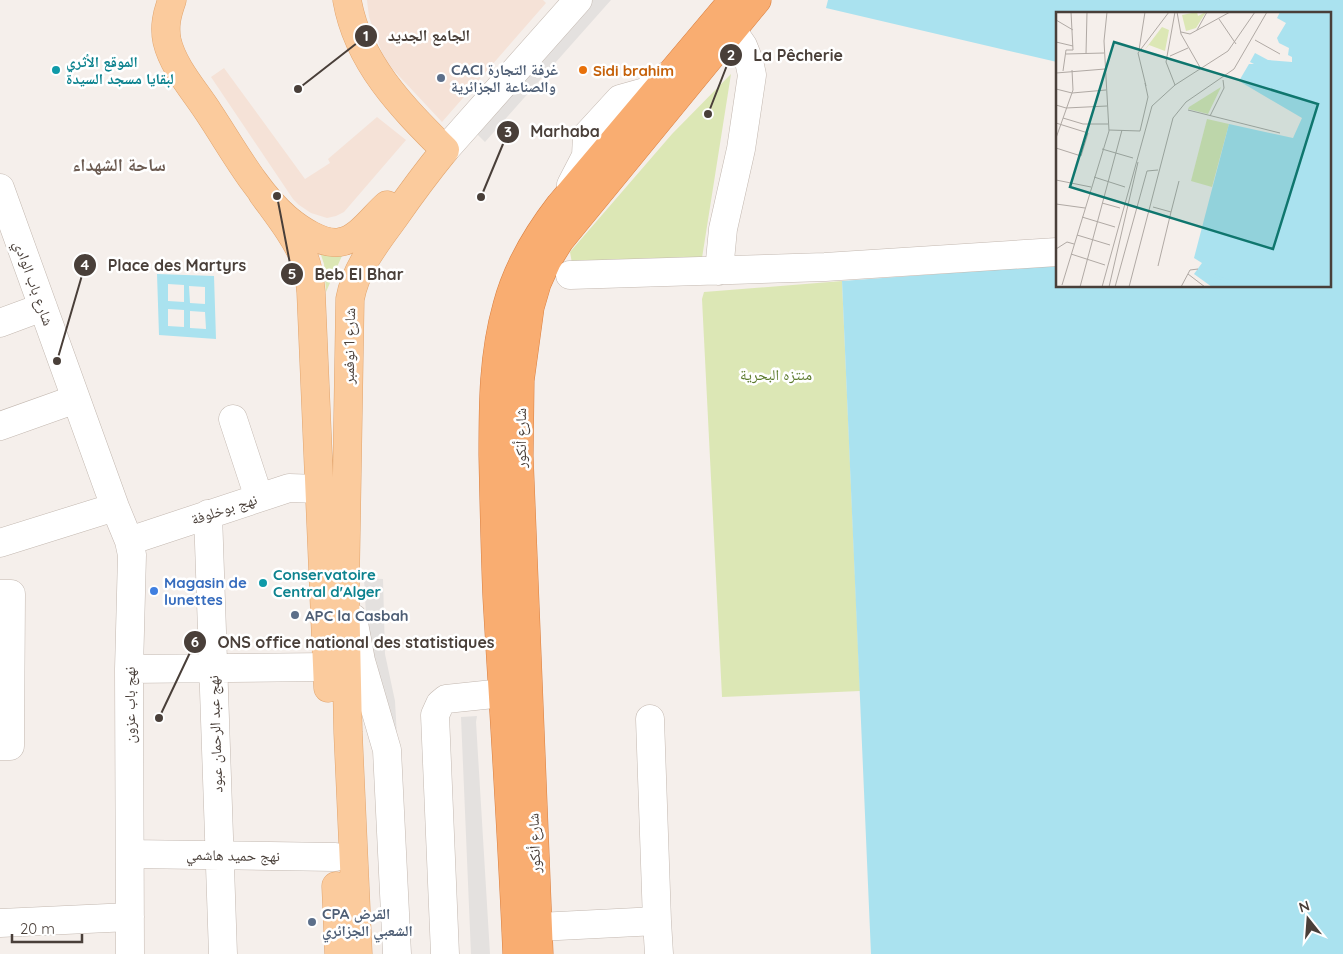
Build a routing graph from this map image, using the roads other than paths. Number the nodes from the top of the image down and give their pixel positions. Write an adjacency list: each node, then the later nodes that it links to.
1 (340, 0): 8 (main road)
2 (347, 0): 8 (main road)
3 (733, 0): 33 (highway, شارع أنكور)
4 (757, 0): 7 (highway, شارع أنكور)
5 (573, 2): 9 (street)
6 (168, 7): 12 (main road)
7 (732, 30): 14 (street); 42 (highway, شارع أنكور)
8 (374, 69): 9 (main road)
9 (445, 150): 10 (main road, شارع 1 نوفمبر)
10 (417, 185): 12 (main road); 28 (main road, شارع 1 نوفمبر)
11 (0, 188): 16 (street, شارع باب الوادي)
12 (262, 192): 22 (main road)
13 (1056, 252): 14 (street)
14 (719, 271): 15 (street)
15 (570, 275)
16 (43, 307): 17 (street); 18 (street, شارع باب الوادي)
17 (0, 323)
18 (76, 399): 20 (street); 21 (street, شارع باب الوادي)
19 (233, 419): 23 (street)
20 (0, 426)
21 (100, 462): 24 (street, نهج باب عزون)
22 (320, 489): 23 (street, نهج بوخلوفة); 30 (main road)
23 (259, 498): 25 (street, نهج بوخلوفة)
24 (115, 507): 26 (street, نهج باب عزون); 27 (street)
25 (208, 514): 26 (street, نهج بوخلوفة); 31 (street, نهج عبد الرحمان عبود)
26 (129, 541): 32 (street, نهج باب عزون)
27 (0, 542)
28 (345, 554): 46 (main road, شارع 1 نوفمبر); 47 (street)
29 (0, 594): 35 (street)
30 (327, 667): 31 (street); 38 (main road)
31 (213, 668): 32 (street); 37 (street, نهج عبد الرحمان عبود)
32 (129, 669): 36 (street, نهج باب عزون)
33 (502, 693): 48 (street); 49 (highway, شارع أنكور)
34 (650, 719): 40 (street)
35 (0, 746)
36 (130, 854): 37 (street, نهج حميد هاشمي); 39 (street, نهج باب عزون)
37 (219, 856): 38 (street, نهج حميد هاشمي); 44 (street, نهج عبد الرحمان عبود)
38 (335, 856): 45 (main road)
39 (130, 917): 41 (street); 43 (street, نهج باب عزون)
40 (657, 921): 42 (street); 51 (street)
41 (0, 923)
42 (538, 927): 50 (highway, شارع أنكور)
43 (130, 954)
44 (223, 954)
45 (339, 954)
46 (358, 954)
47 (398, 954)
48 (445, 954)
49 (517, 954)
50 (539, 954)
51 (659, 954)

